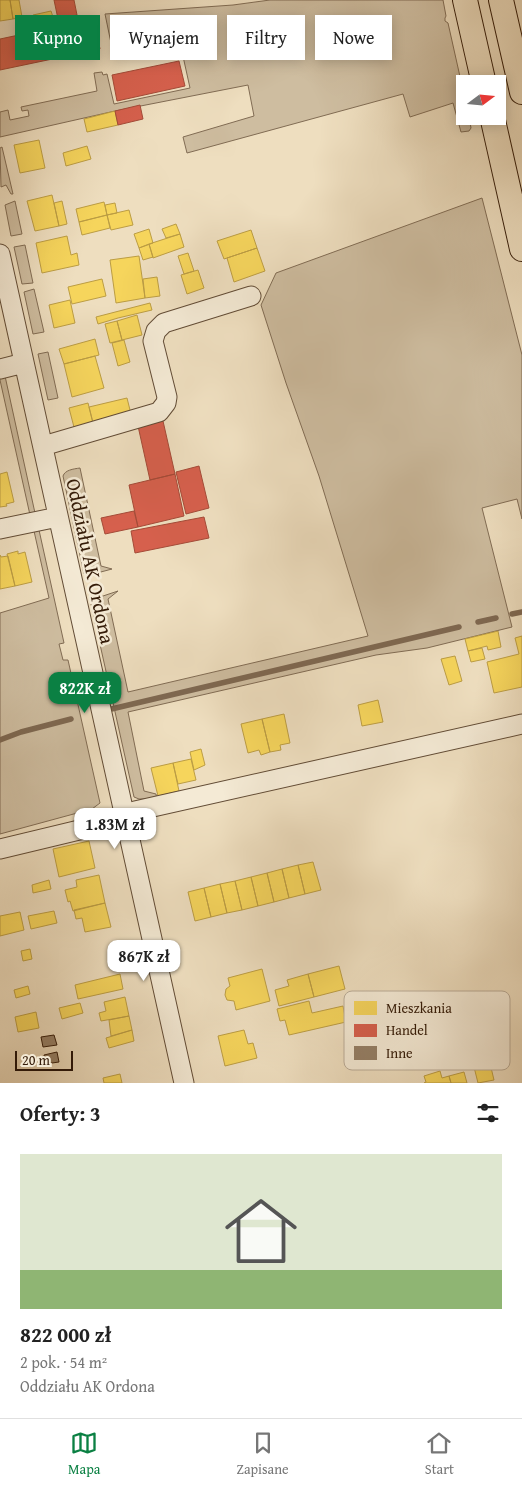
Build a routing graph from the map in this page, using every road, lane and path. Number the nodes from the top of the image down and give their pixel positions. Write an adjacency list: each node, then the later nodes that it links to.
1 (465, 0): 3 (main road)
2 (501, 0): 4 (main road)
3 (482, 75)
4 (522, 92)
5 (494, 125): 6 (main road)
6 (522, 249)
7 (0, 254): 8 (street, Oddziału AK Ordona)
8 (3, 281): 10 (street, Oddziału AK Ordona)
9 (251, 296): 12 (street)
10 (24, 363): 11 (street); 12 (street, Oddziału AK Ordona)
11 (0, 369)
12 (43, 446): 13 (street, Oddziału AK Ordona)
13 (58, 517): 14 (street); 16 (street, Oddziału AK Ordona)
14 (0, 529)
15 (522, 724): 16 (street)
16 (125, 819): 17 (street); 18 (street, Oddziału AK Ordona)
17 (0, 849)
18 (184, 1083)

